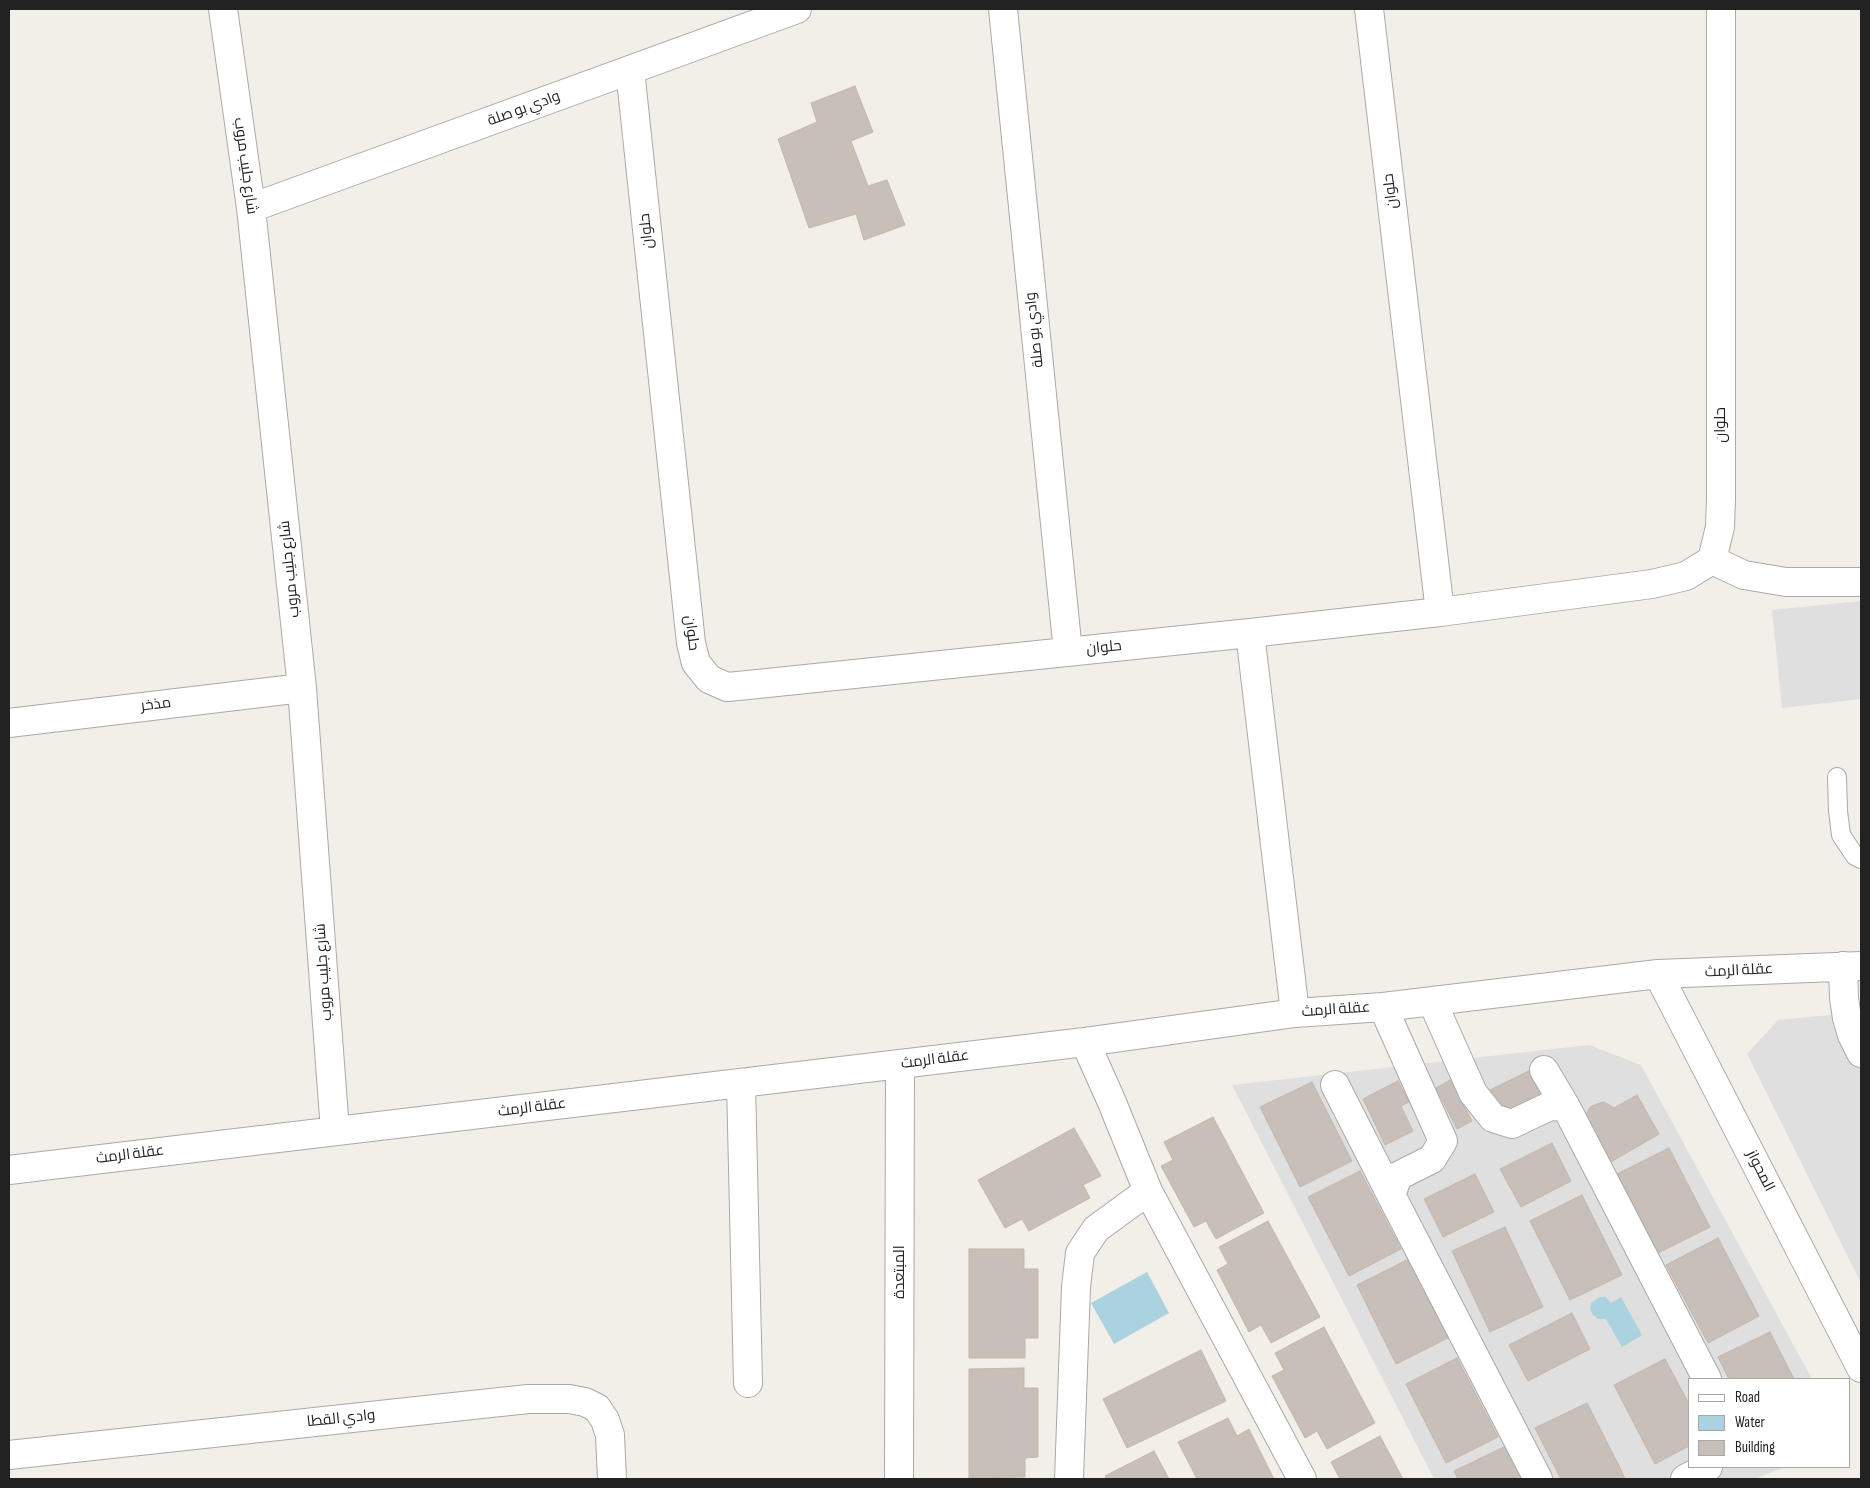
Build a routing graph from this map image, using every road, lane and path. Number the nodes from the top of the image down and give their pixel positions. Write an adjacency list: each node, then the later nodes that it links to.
1 (223, 9): 7 (street, شارع جليب مروب)
2 (797, 9): 6 (street, وادي بو صلة)
3 (1003, 9): 12 (street, وادي بو صلة)
4 (1369, 9): 10 (street, حلوان)
5 (1722, 9): 8 (street, حلوان)
6 (630, 70): 7 (street, وادي بو صلة); 12 (street, حلوان)
7 (251, 208): 13 (street, شارع جليب مروب)
8 (1712, 560): 9 (street); 10 (street, حلوان)
9 (1861, 582)
10 (1440, 612): 11 (street, حلوان)
11 (1250, 634): 12 (street, حلوان); 21 (street)
12 (1068, 652)
13 (302, 688): 14 (street, مذخر); 29 (street, شارع جليب مروب)
14 (9, 723)
15 (1837, 777): 16 (lane)
16 (1861, 859)
17 (1852, 966): 18 (street, عقلة الرمث); 23 (street)
18 (1658, 974): 19 (street, عقلة الرمث); 33 (street, المحواز)
19 (1432, 1001): 20 (street, عقلة الرمث); 28 (street)
20 (1383, 1007): 21 (street, عقلة الرمث); 32 (street)
21 (1295, 1013): 22 (street, عقلة الرمث)
22 (1085, 1042): 24 (street, عقلة الرمث); 31 (street)
23 (1861, 1053)
24 (900, 1065): 26 (street, عقلة الرمث); 39 (street, المبتعدة)
25 (1544, 1070): 28 (street)
26 (741, 1083): 29 (street, عقلة الرمث); 35 (street)
27 (1335, 1085): 32 (street)
28 (1566, 1107): 34 (street)
29 (335, 1131): 30 (street, عقلة الرمث)
30 (9, 1170)
31 (1148, 1191): 40 (street); 41 (street)
32 (1390, 1195): 42 (street)
33 (1861, 1368)
34 (1706, 1378)
35 (748, 1383)
36 (9, 1455): 38 (street, وادي القطا)
37 (1706, 1468): 43 (street)
38 (612, 1479)
39 (899, 1479)
40 (1069, 1479)
41 (1302, 1479)
42 (1538, 1479)
43 (1685, 1479)

